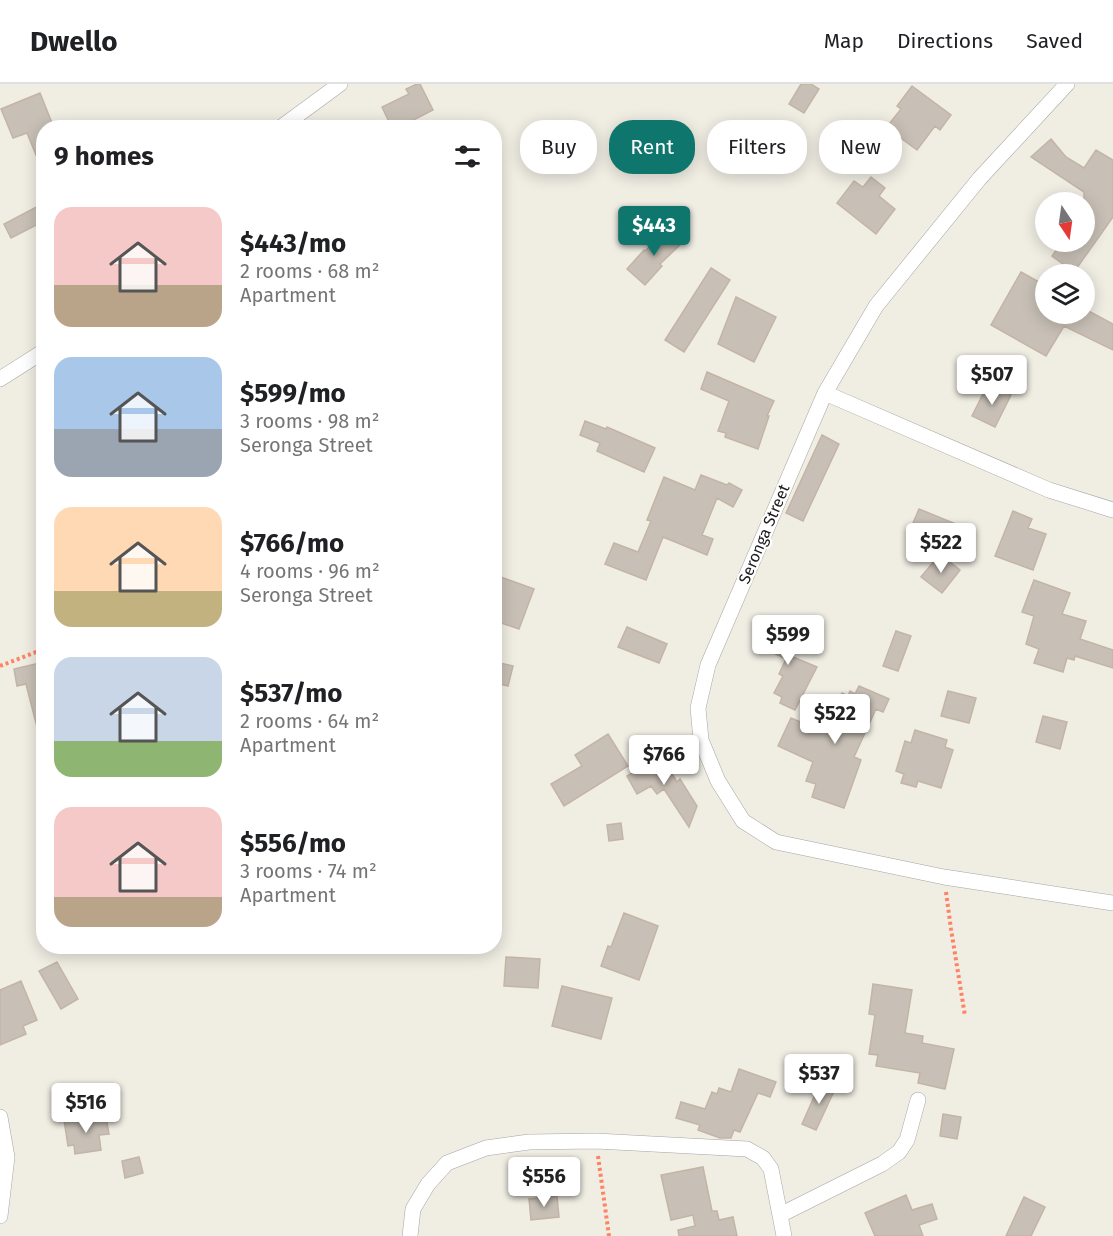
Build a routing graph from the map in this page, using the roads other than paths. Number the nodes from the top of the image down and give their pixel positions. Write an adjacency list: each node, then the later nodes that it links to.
1 (340, 84): 3 (street)
2 (1067, 84): 6 (street, Seronga Street)
3 (291, 120)
4 (36, 356): 5 (street)
5 (0, 380)
6 (825, 393): 7 (street); 8 (street, Seronga Street)
7 (1113, 510)
8 (1113, 903)
9 (918, 1100): 11 (street)
10 (0, 1117): 12 (street)
11 (780, 1215): 13 (street); 14 (street)
12 (0, 1216)
13 (410, 1236)
14 (784, 1236)

